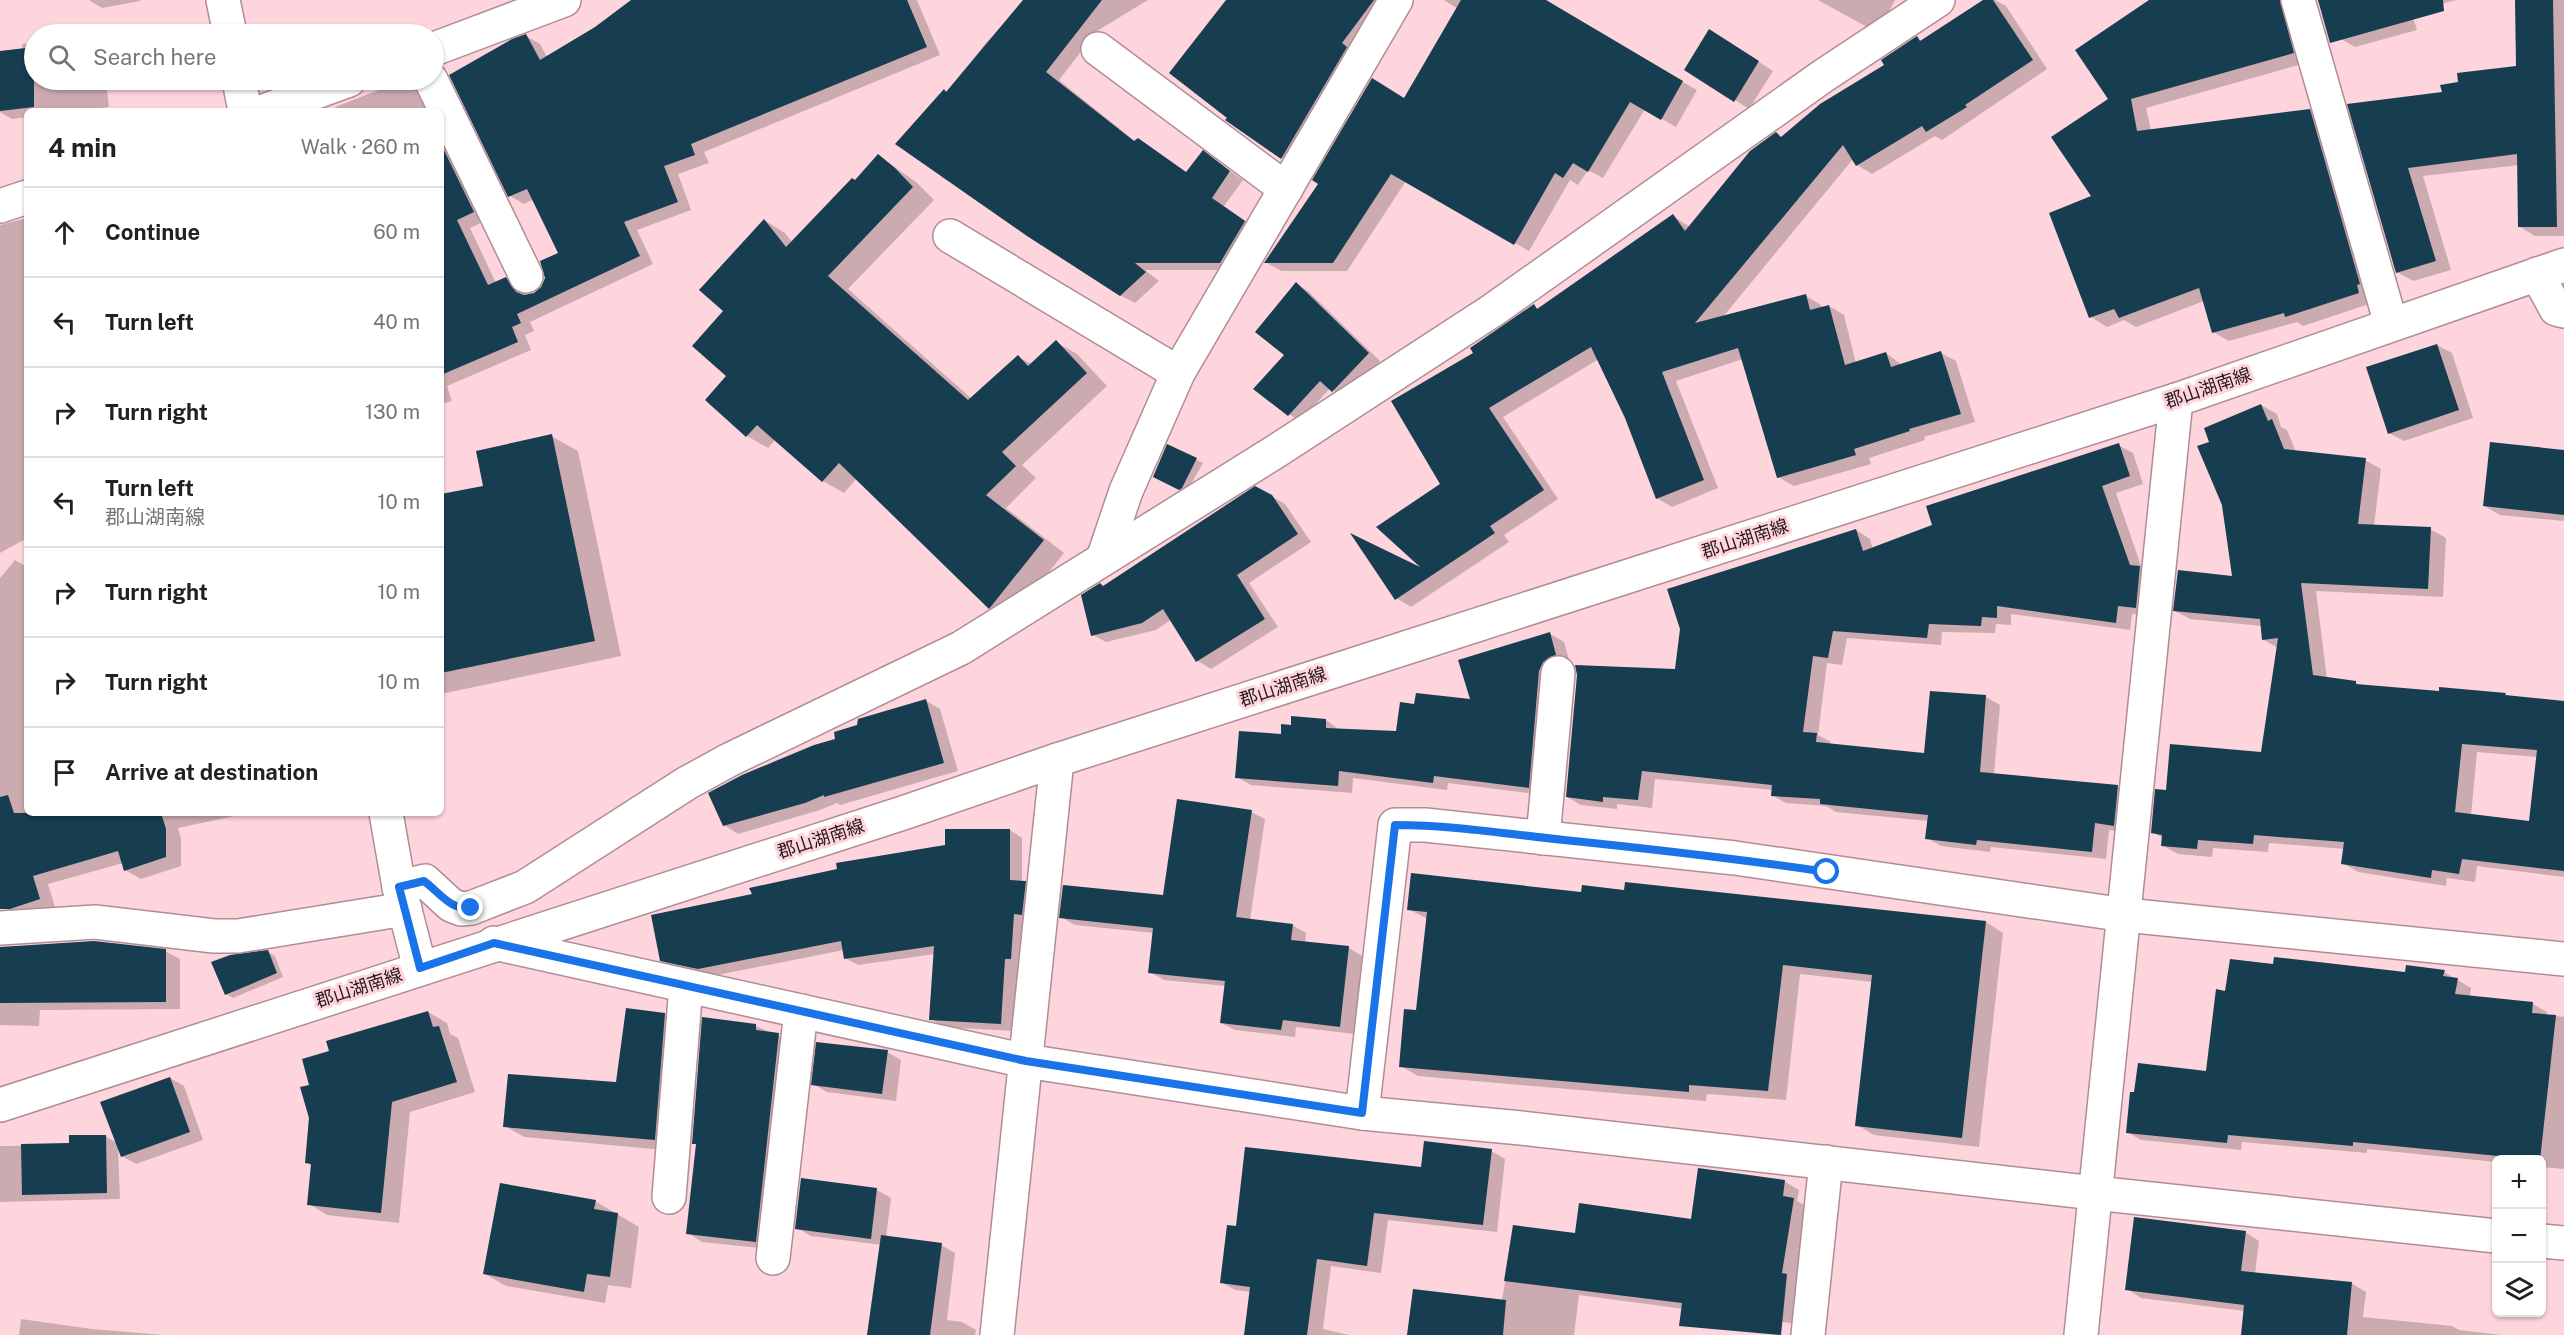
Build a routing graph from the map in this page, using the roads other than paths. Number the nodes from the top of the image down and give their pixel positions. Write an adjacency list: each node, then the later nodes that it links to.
1 (223, 0): 6 (street)
2 (564, 0): 7 (street)
3 (1396, 0): 14 (street)
4 (1938, 0): 22 (street)
5 (2298, 0): 19 (street)
6 (228, 24)
7 (444, 45)
8 (1098, 49): 14 (street)
9 (241, 90): 12 (street)
10 (322, 90): 13 (street)
11 (436, 90): 17 (street)
12 (244, 108)
13 (272, 108)
14 (1286, 189): 20 (street)
15 (950, 236): 20 (street)
16 (2550, 270): 18 (street); 19 (street, 郡山湖南線)
17 (525, 276)
18 (2564, 311)
19 (2391, 324): 21 (street, 郡山湖南線)
20 (1178, 373): 22 (street)
21 (2176, 400): 24 (street, 郡山湖南線); 28 (street)
22 (1103, 559): 27 (street)
23 (1558, 673): 26 (street)
24 (1057, 760): 30 (street, 郡山湖南線); 35 (street)
25 (387, 816): 27 (street)
26 (1543, 838): 28 (street); 37 (street)
27 (402, 898): 29 (street); 32 (street)
28 (2125, 915): 31 (street); 39 (street)
29 (0, 928)
30 (494, 943): 32 (street, 郡山湖南線); 33 (street)
31 (2564, 959)
32 (420, 968): 36 (street, 郡山湖南線)
33 (686, 986): 34 (street); 40 (street)
34 (801, 1011): 35 (street); 44 (street)
35 (1026, 1061): 37 (street); 45 (street)
36 (0, 1105)
37 (1362, 1113): 38 (street)
38 (1826, 1162): 39 (street); 46 (street)
39 (2095, 1193): 41 (street); 47 (street)
40 (669, 1197)
41 (2492, 1236)
42 (2546, 1241): 43 (street)
43 (2564, 1243)
44 (773, 1258)
45 (997, 1335)
46 (1808, 1335)
47 (2081, 1335)

